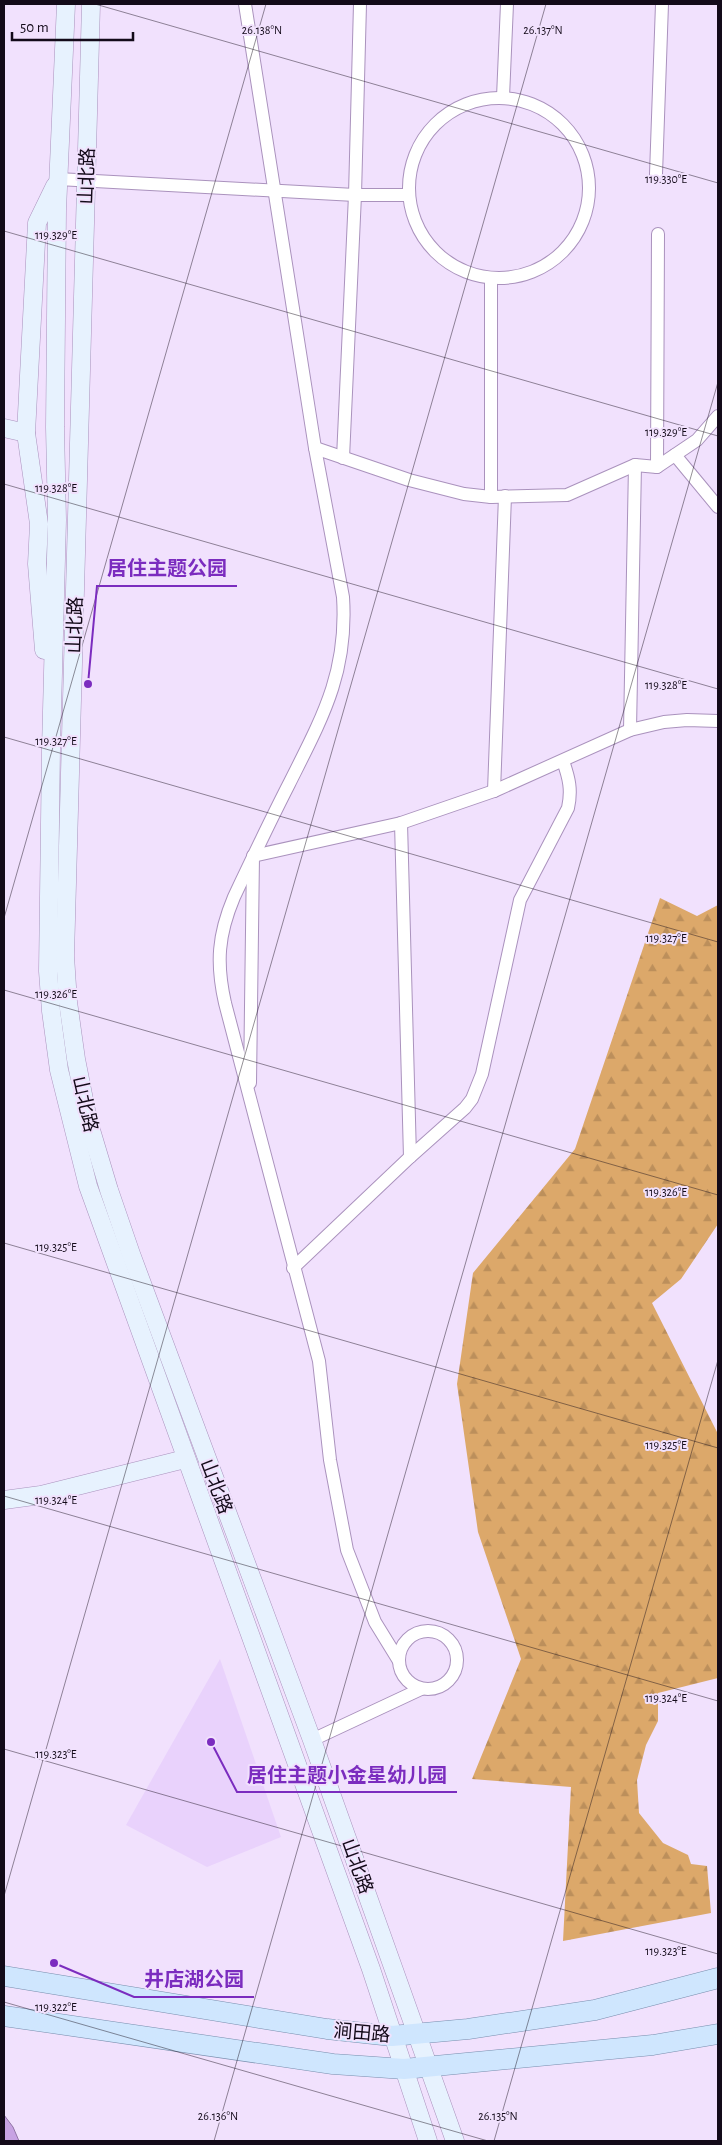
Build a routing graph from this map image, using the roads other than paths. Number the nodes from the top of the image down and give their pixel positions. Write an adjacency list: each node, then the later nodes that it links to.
1 (66, 4): 9 (main road, 山北路)
2 (91, 4): 10 (main road, 山北路)
3 (246, 4): 11 (street)
4 (360, 4): 12 (street)
5 (507, 4): 7 (street)
6 (662, 4): 8 (street)
7 (503, 97): 13 (street); 15 (street)
8 (656, 174)
9 (58, 179): 10 (street); 18 (main road); 29 (main road, 山北路)
10 (86, 180): 11 (street); 41 (main road, 山北路)
11 (274, 190): 12 (street); 19 (street)
12 (355, 195): 13 (street); 21 (street)
13 (408, 195): 15 (street)
14 (658, 234): 23 (street)
15 (491, 278): 25 (street)
16 (718, 416): 20 (street)
17 (4, 428): 18 (main road)
18 (26, 433): 29 (main road)
19 (314, 448): 21 (street); 33 (street)
20 (675, 455): 23 (street); 26 (street)
21 (343, 458): 25 (street)
22 (635, 465): 23 (street); 24 (street); 28 (street)
23 (657, 467)
24 (505, 496): 25 (street); 31 (street)
25 (491, 497)
26 (718, 507)
27 (718, 721): 28 (street)
28 (630, 730): 30 (street)
29 (51, 749): 37 (main road, 山北路)
30 (563, 761): 31 (street); 35 (street)
31 (494, 791): 32 (street)
32 (401, 823): 33 (street); 35 (street)
33 (253, 856): 34 (street); 34 (street)
34 (250, 1100): 36 (street)
35 (410, 1157): 36 (street)
36 (293, 1268): 39 (street)
37 (185, 1459): 38 (main road); 47 (main road, 山北路)
38 (4, 1500)
39 (399, 1661): 40 (street); 40 (street)
40 (421, 1689): 41 (street)
41 (312, 1740): 46 (main road, 山北路)
42 (4, 1976): 47 (main road, 涧田路)
43 (718, 1978): 46 (main road, 涧田路)
44 (4, 2016): 49 (main road, 涧田路)
45 (718, 2034): 48 (main road, 涧田路)
46 (418, 2035): 47 (main road, 涧田路); 48 (main road, 山北路)
47 (392, 2036): 49 (main road, 山北路)
48 (430, 2068): 49 (main road, 涧田路); 51 (main road, 山北路)
49 (404, 2069): 50 (main road, 山北路)
50 (428, 2141)
51 (455, 2141)

